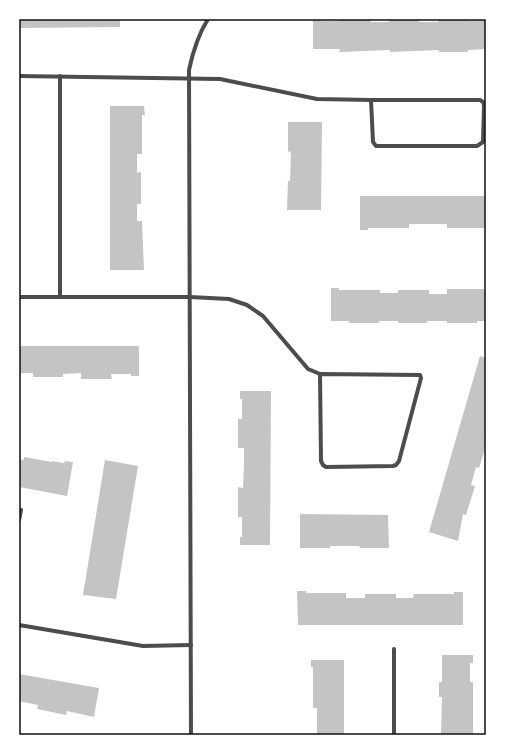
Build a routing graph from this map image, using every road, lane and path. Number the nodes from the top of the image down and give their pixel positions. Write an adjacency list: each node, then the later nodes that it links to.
1 (208, 19): 4 (street)
2 (19, 76): 3 (street)
3 (60, 76): 4 (street); 6 (street)
4 (189, 79): 5 (street); 7 (street)
5 (371, 100): 5 (street)
6 (60, 296): 7 (street); 8 (street)
7 (190, 296): 9 (street); 13 (street)
8 (19, 297)
9 (320, 374): 9 (street)
10 (21, 510): 11 (street)
11 (19, 520)
12 (19, 625): 13 (street)
13 (191, 645): 15 (street)
14 (394, 649): 16 (street)
15 (191, 735)
16 (394, 735)

